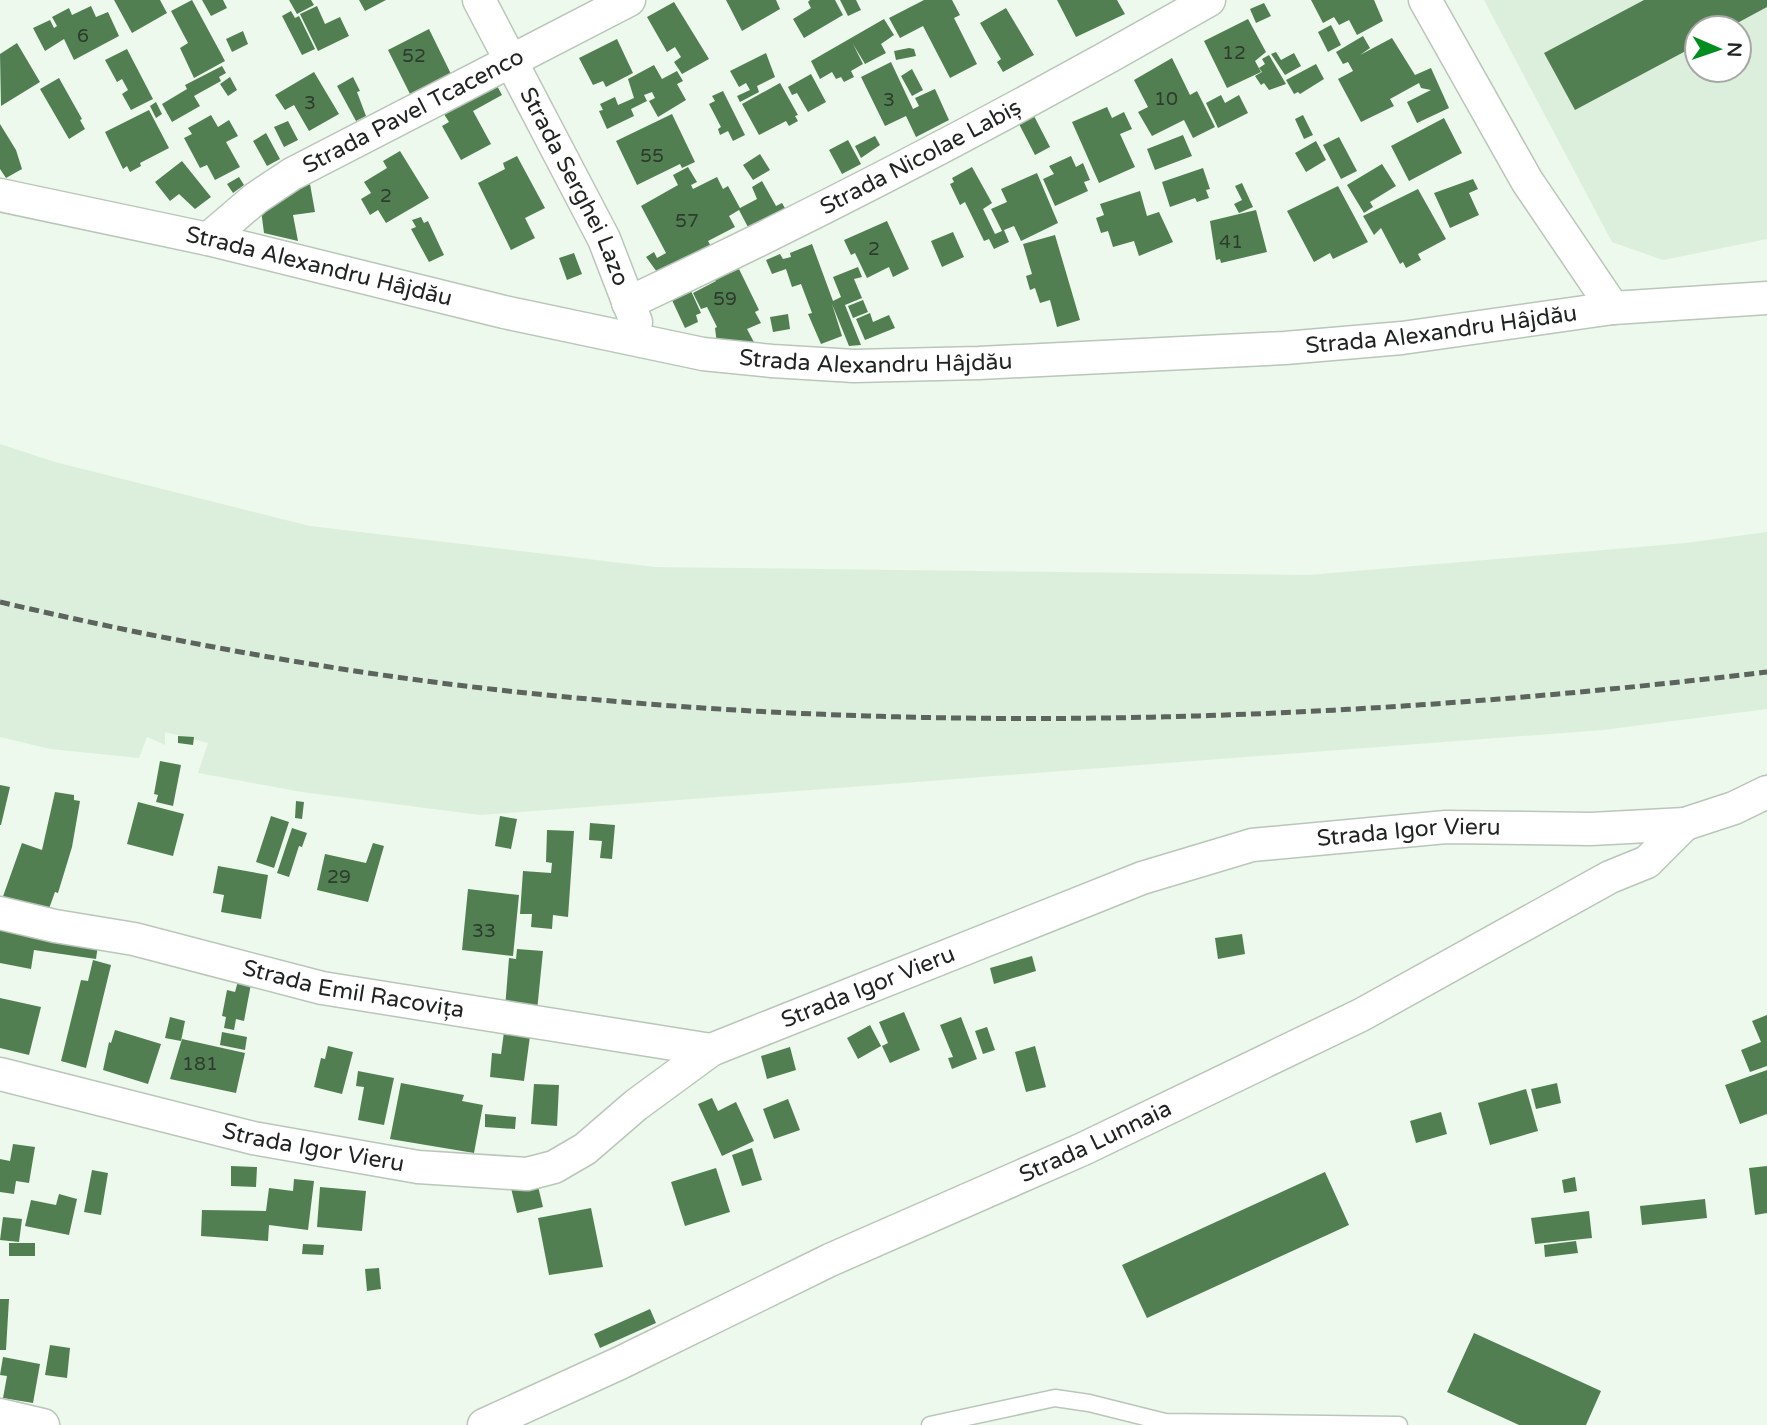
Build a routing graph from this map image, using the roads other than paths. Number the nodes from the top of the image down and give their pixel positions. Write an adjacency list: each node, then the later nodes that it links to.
1 (479, 0): 5 (street, Strada Serghei Lazo)
2 (629, 0): 5 (street, Strada Pavel Tcacenco)
3 (1209, 0): 9 (street, Strada Nicolae Labiș)
4 (1425, 0): 10 (street)
5 (510, 61): 7 (street, Strada Pavel Tcacenco); 9 (street, Strada Serghei Lazo)
6 (0, 195): 7 (street, Strada Alexandru Hâjdău)
7 (208, 239): 11 (street, Strada Alexandru Hâjdău)
8 (1767, 299): 10 (street, Strada Alexandru Hâjdău)
9 (628, 303): 11 (street, Strada Serghei Lazo)
10 (1613, 308): 11 (street, Strada Alexandru Hâjdău)
11 (644, 339)
12 (1767, 792): 13 (street, Strada Igor Vieru)
13 (1685, 824): 15 (street, Strada Igor Vieru); 19 (street, Strada Lunnaia)
14 (0, 913): 15 (street, Strada Emil Racovița)
15 (710, 1051): 16 (street, Strada Igor Vieru)
16 (0, 1074)
17 (0, 1415): 18 (street)
18 (43, 1425)
19 (484, 1425)
20 (930, 1425): 21 (lane)
21 (1399, 1425)

